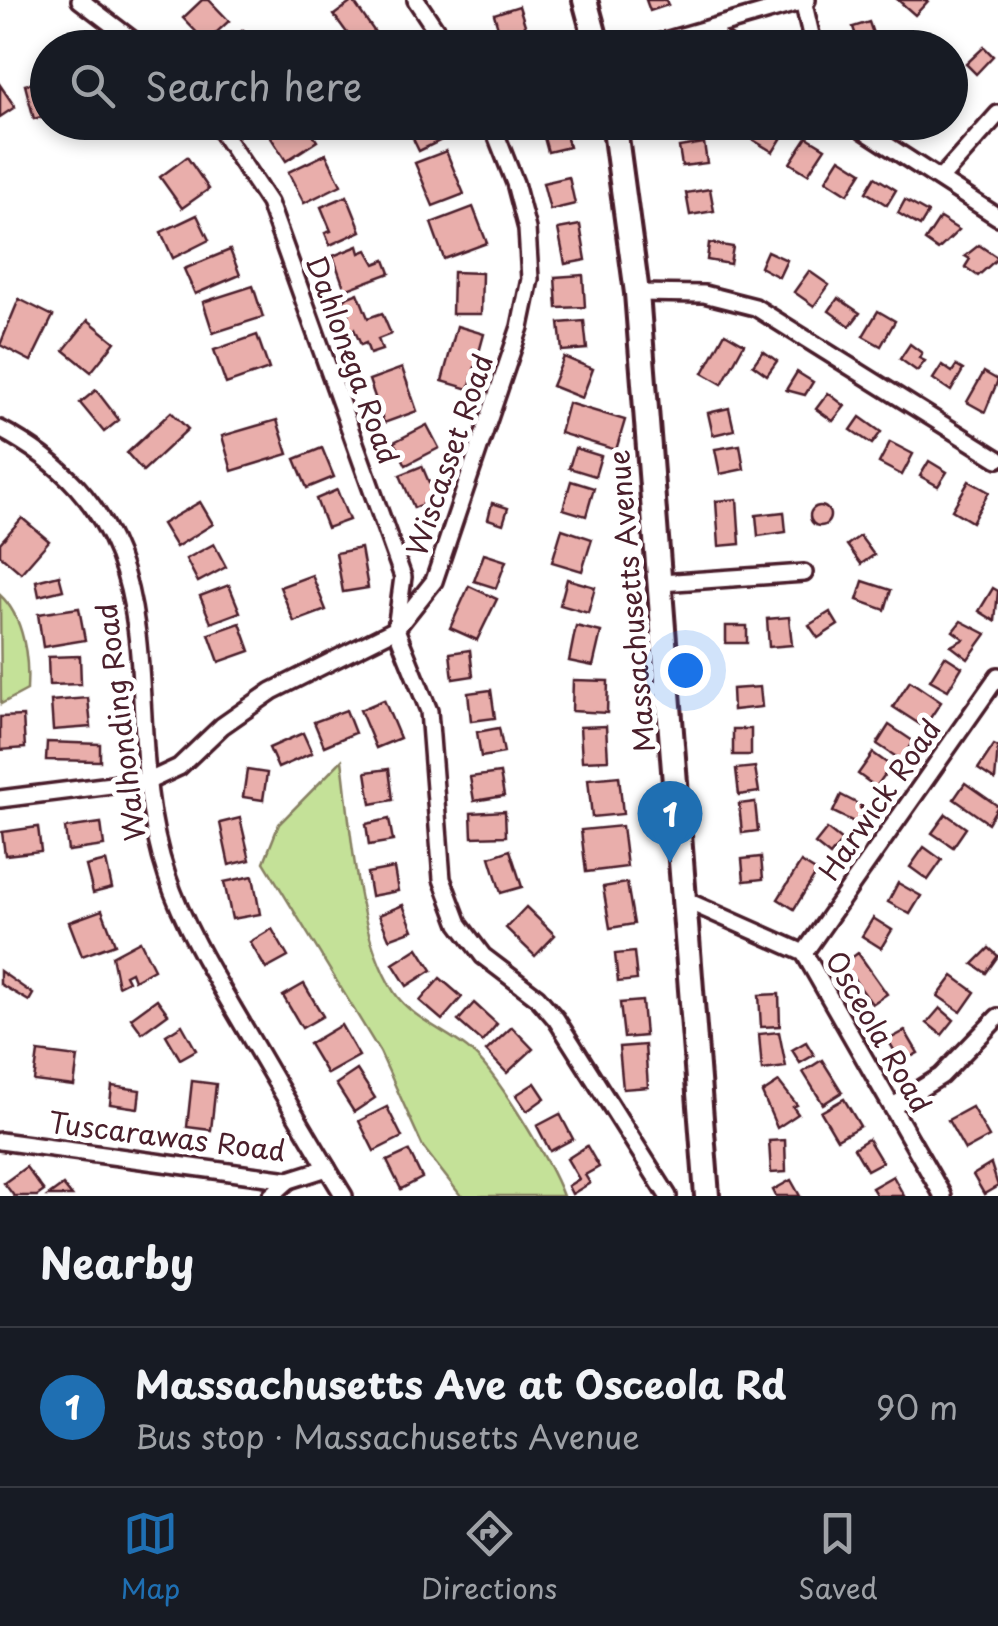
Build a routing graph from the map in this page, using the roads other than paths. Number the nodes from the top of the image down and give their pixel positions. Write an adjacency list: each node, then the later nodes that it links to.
1 (80, 0): 5 (street)
2 (416, 0): 6 (street)
3 (585, 0): 7 (main road)
4 (804, 0): 8 (street); 9 (street)
5 (119, 30)
6 (436, 30)
7 (593, 30)
8 (706, 30)
9 (810, 30)
10 (998, 114): 15 (street)
11 (227, 140): 22 (street, Dahlonega Road)
12 (498, 140): 22 (street, Wiscasset Road)
13 (616, 140): 17 (main road, Massachusetts Avenue)
14 (879, 140): 15 (street)
15 (940, 180): 16 (street)
16 (998, 217)
17 (637, 293): 19 (street); 21 (main road, Massachusetts Avenue)
18 (0, 429): 24 (street, Walhonding Road)
19 (998, 458)
20 (804, 573): 21 (street)
21 (661, 583): 26 (main road, Massachusetts Avenue)
22 (396, 628): 24 (street, Wiscasset Road); 35 (street)
23 (998, 676): 27 (street, Harwick Road)
24 (151, 780): 25 (street); 31 (street, Walhonding Road)
25 (0, 798)
26 (685, 900): 27 (street, Osceola Road); 36 (main road, Massachusetts Avenue)
27 (804, 954): 29 (street, Osceola Road)
28 (998, 1017): 29 (street)
29 (893, 1106): 37 (street, Osceola Road)
30 (0, 1141): 32 (street, Tuscarawas Road)
31 (327, 1168): 32 (street, Tuscarawas Road); 34 (street, Walhonding Road)
32 (289, 1180): 33 (street)
33 (271, 1196)
34 (344, 1196)
35 (668, 1196)
36 (707, 1196)
37 (943, 1196)

